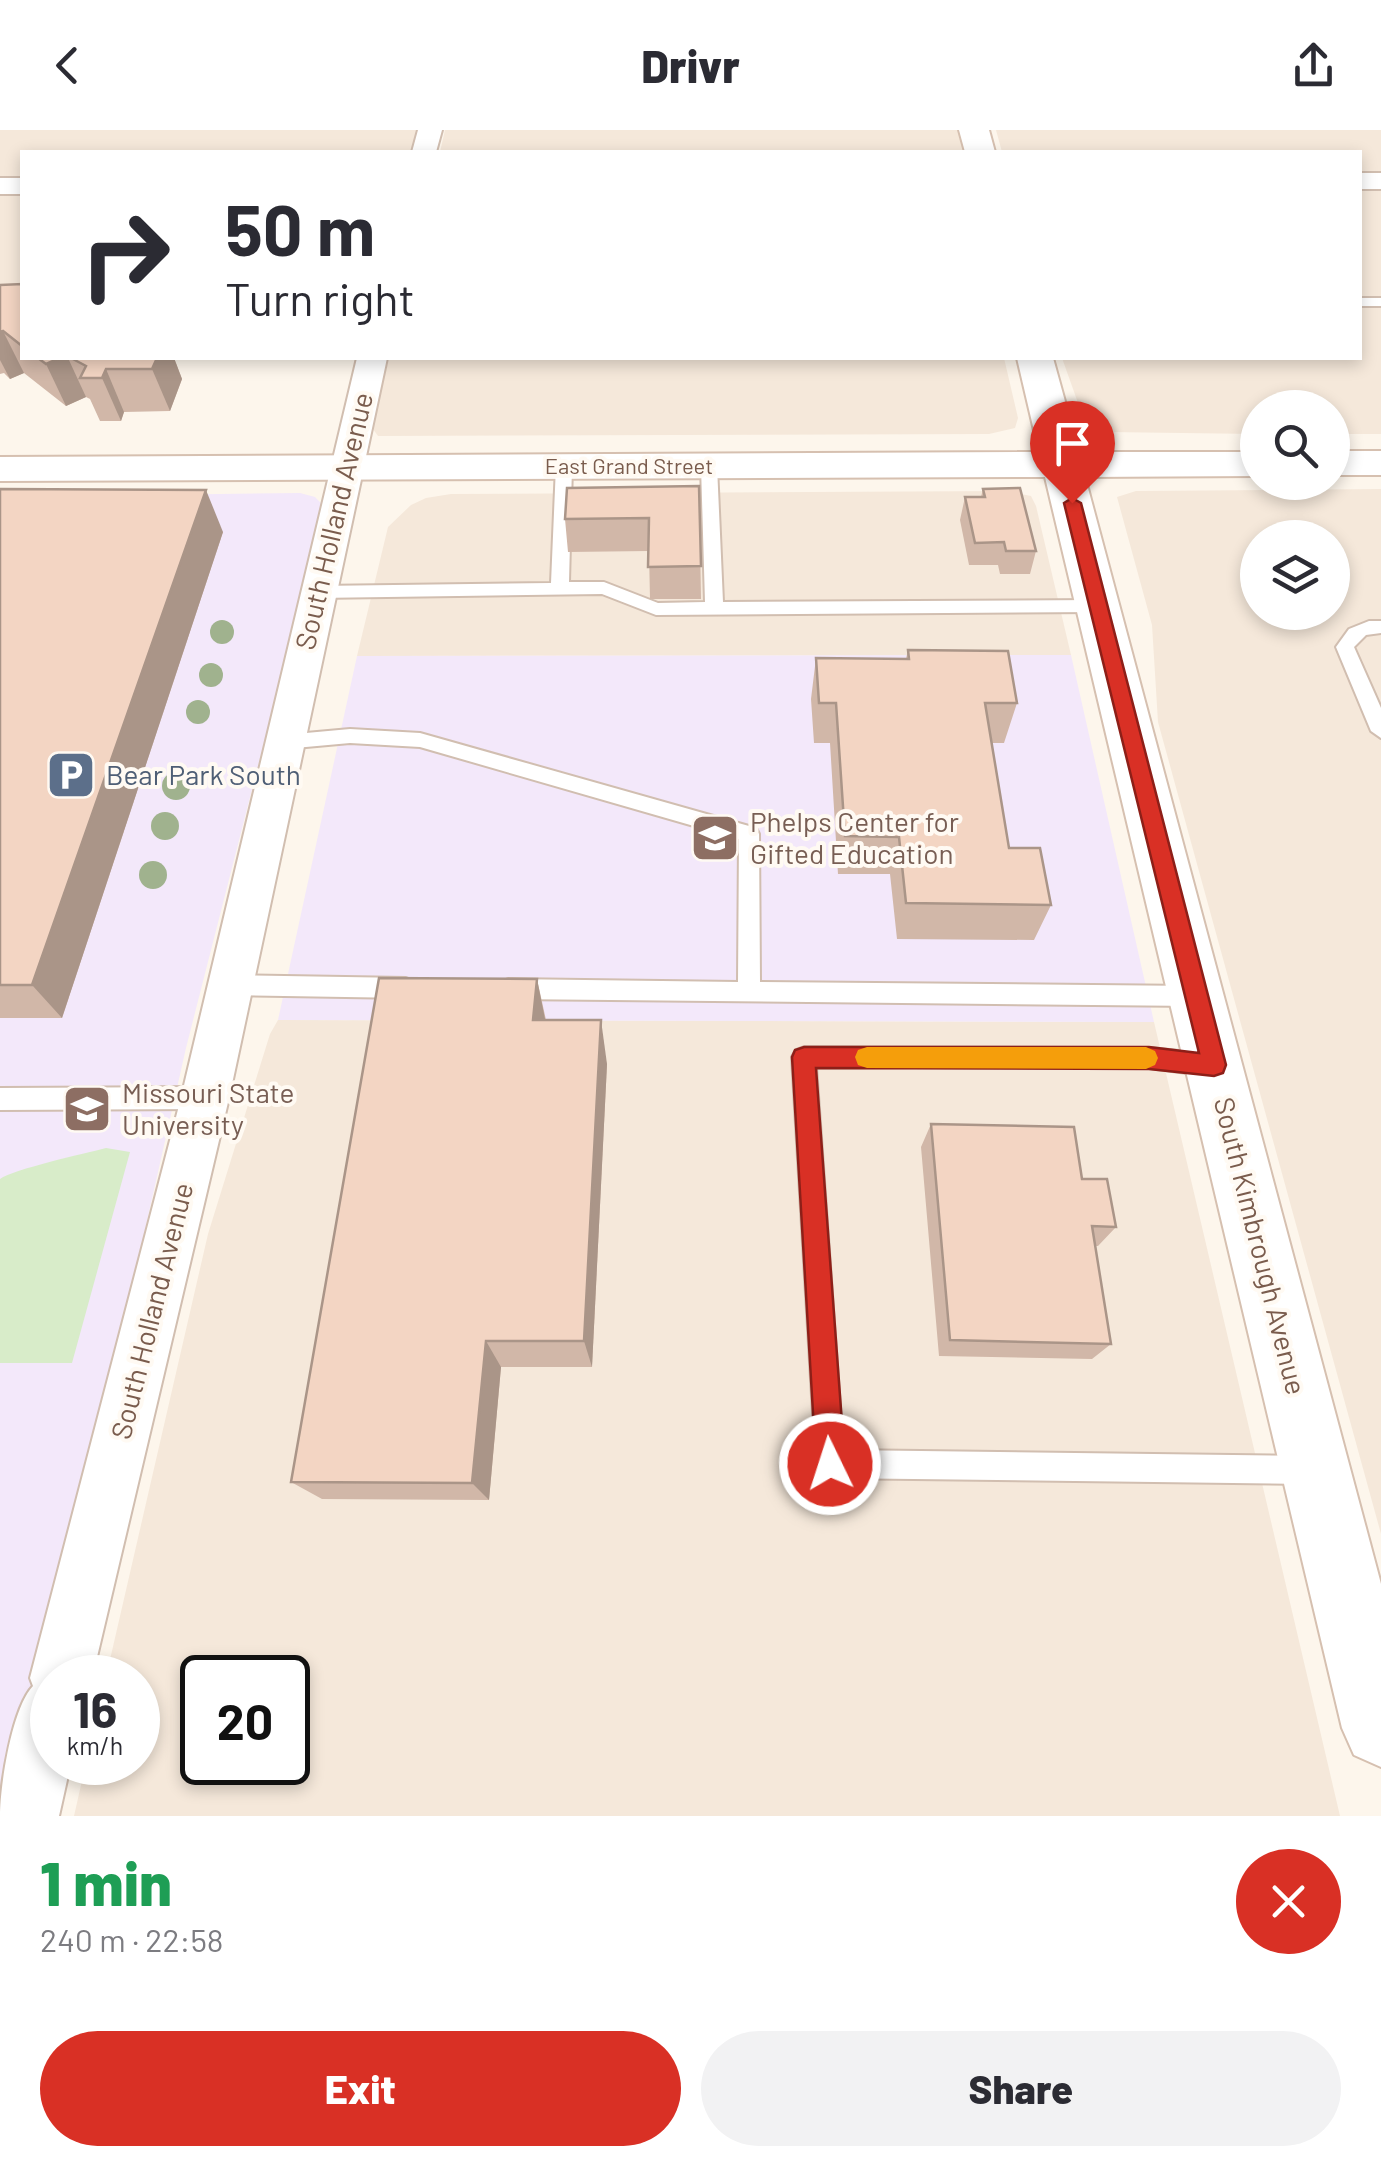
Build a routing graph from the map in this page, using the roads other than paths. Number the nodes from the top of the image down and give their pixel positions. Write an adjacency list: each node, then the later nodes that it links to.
1 (372, 360): 9 (street, South Holland Avenue)
2 (1036, 360): 4 (main road, South Kimbrough Avenue)
3 (1381, 463): 6 (main road)
4 (1062, 464): 5 (main road, East Grand Street); 8 (main road, East Grand Street); 13 (main road, South Kimbrough Avenue)
5 (1240, 464)
6 (1350, 464)
7 (564, 466): 8 (main road, East Grand Street); 9 (main road, East Grand Street); 11 (lane)
8 (709, 466): 14 (lane)
9 (345, 467): 10 (main road, East Grand Street); 12 (street, South Holland Avenue)
10 (0, 469)
11 (560, 588): 12 (lane); 14 (lane)
12 (317, 592): 17 (street, South Holland Avenue)
13 (1098, 606): 14 (lane); 22 (main road, South Kimbrough Avenue)
14 (714, 609)
15 (1381, 627): 16 (lane)
16 (1381, 731)
17 (284, 742): 18 (street, South Holland Avenue); 21 (lane)
18 (230, 985): 19 (lane); 24 (street, South Holland Avenue)
19 (434, 988)
20 (493, 988): 21 (lane)
21 (749, 991): 22 (lane)
22 (1197, 996): 23 (main road, South Kimbrough Avenue)
23 (1214, 1065): 26 (main road, South Kimbrough Avenue); 26 (lane)
24 (205, 1098): 25 (lane); 28 (street, South Holland Avenue)
25 (0, 1100)
26 (1317, 1470): 27 (main road, South Kimbrough Avenue)
27 (1367, 1616): 29 (main road, South Kimbrough Avenue)
28 (66, 1655)
29 (1381, 1728)
30 (34, 1785): 31 (street)
31 (26, 1816)

